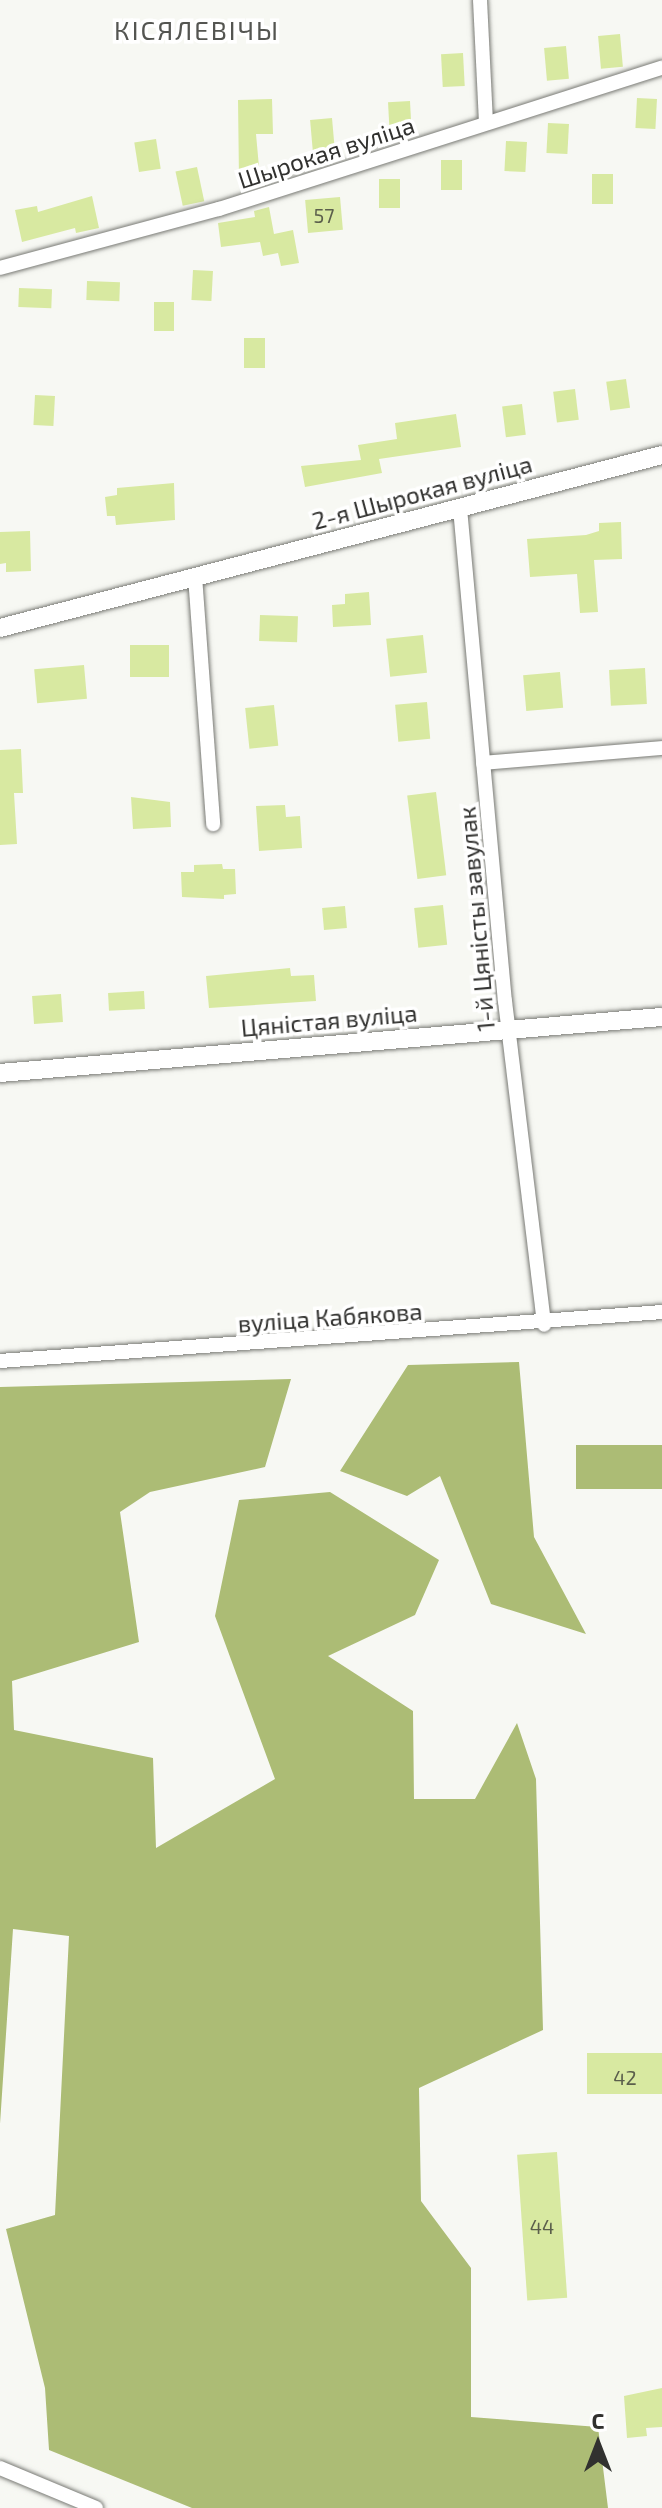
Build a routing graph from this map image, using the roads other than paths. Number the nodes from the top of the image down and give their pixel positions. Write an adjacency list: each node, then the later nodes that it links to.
1 (480, 0): 3 (street)
2 (662, 68): 3 (street, Шырокая вуліца)
3 (486, 123): 4 (street, Шырокая вуліца)
4 (0, 268)
5 (662, 455): 6 (street, 2-я Шырокая вуліца)
6 (460, 508): 7 (street, 2-я Шырокая вуліца); 10 (street, 1-й Цяністы завулак)
7 (195, 576): 8 (street, 2-я Шырокая вуліца); 11 (street)
8 (0, 628)
9 (662, 748): 10 (street)
10 (483, 763): 13 (street, 1-й Цяністы завулак)
11 (213, 824)
12 (662, 1017): 13 (street, Цяністая вуліца)
13 (508, 1029): 14 (street, Цяністая вуліца); 16 (street, 1-й Цяністы завулак)
14 (0, 1073)
15 (662, 1312): 16 (street, вуліца Кабякова)
16 (544, 1325): 17 (street, вуліца Кабякова)
17 (0, 1361)
18 (0, 2468): 19 (street)
19 (96, 2508)

